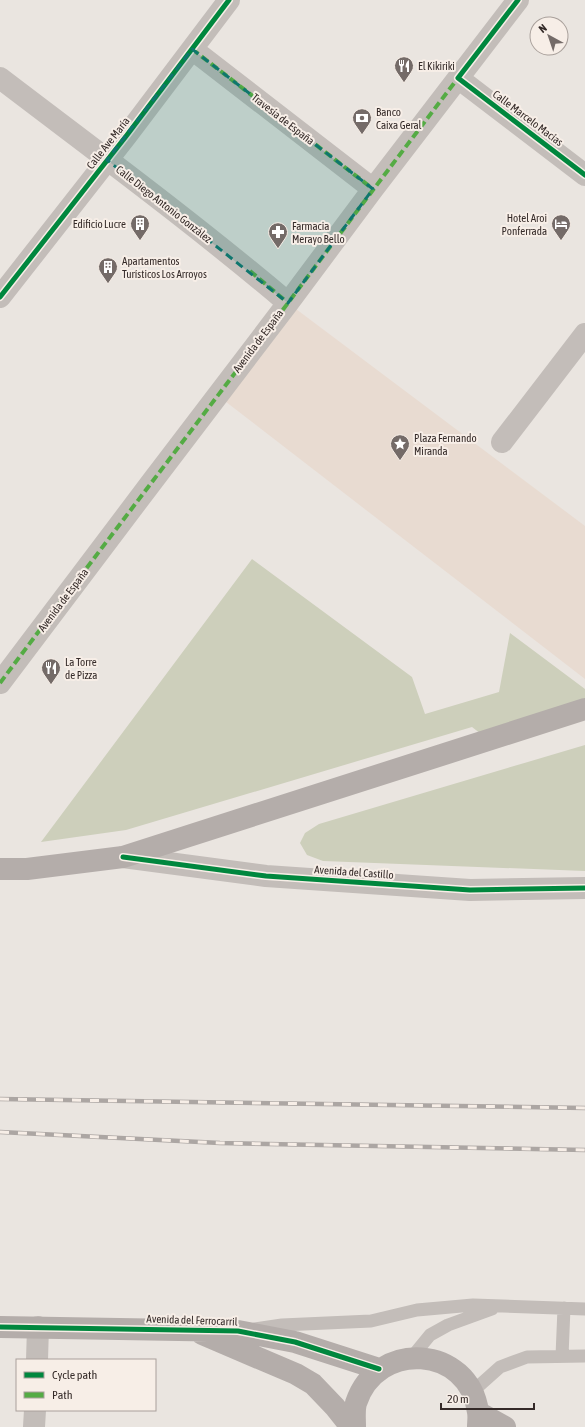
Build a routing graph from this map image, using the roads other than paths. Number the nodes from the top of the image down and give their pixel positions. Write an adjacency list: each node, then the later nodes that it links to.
1 (229, 0): 3 (street, Calle Ave María)
2 (518, 0): 5 (street, Avenida de España)
3 (192, 49): 6 (street, Calle Ave María); 8 (street, Travesía de España)
4 (0, 78): 6 (street, Calle Diego Antonio González)
5 (458, 78): 7 (street, Calle Marcelo Macías); 8 (street, Avenida de España)
6 (108, 160): 9 (street, Calle Ave María); 10 (street, Calle Diego Antonio González)
7 (585, 175)
8 (373, 189): 10 (street, Avenida de España)
9 (0, 297)
10 (288, 303): 13 (street, Avenida de España)
11 (585, 334): 12 (street)
12 (502, 442)
13 (0, 683)
14 (585, 709): 15 (street, Avenida del Castillo)
15 (124, 857): 16 (street, Avenida del Castillo); 17 (street, Avenida del Castillo)
16 (0, 869)
17 (585, 888)
18 (499, 1306): 19 (lane); 24 (lane); 27 (lane)
19 (564, 1308): 20 (lane); 25 (lane)
20 (585, 1309)
21 (0, 1327): 22 (street, Avenida del Ferrocarril)
22 (38, 1327): 23 (street, Avenida del Ferrocarril); 28 (street)
23 (192, 1330): 24 (street, Avenida del Ferrocarril); 33 (street, Avenida del Ferrocarril)
24 (238, 1331): 29 (street, Avenida del Ferrocarril)
25 (562, 1356): 26 (lane); 30 (lane)
26 (585, 1356)
27 (412, 1357): 29 (street); 30 (street)
28 (37, 1359)
29 (379, 1369): 34 (street)
30 (476, 1410): 35 (street)
31 (35, 1411): 32 (street)
32 (34, 1427)
33 (351, 1427)
34 (355, 1427)
35 (505, 1427)

